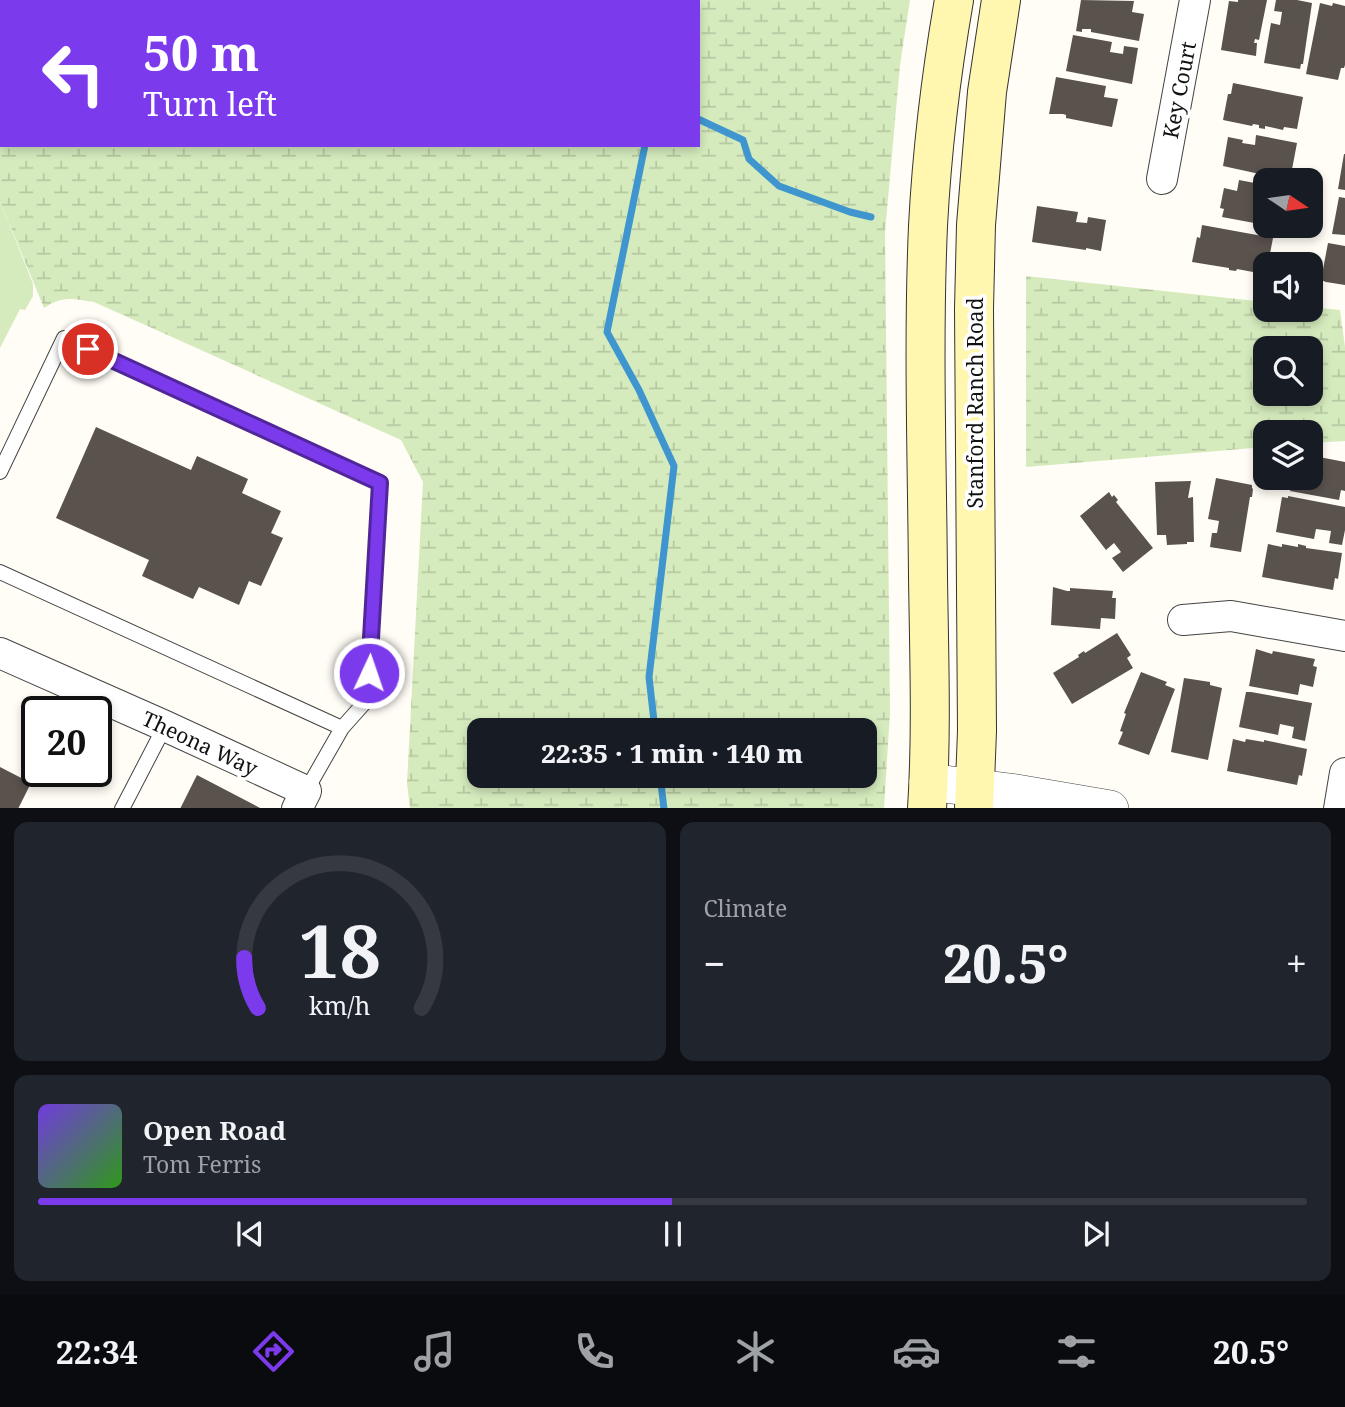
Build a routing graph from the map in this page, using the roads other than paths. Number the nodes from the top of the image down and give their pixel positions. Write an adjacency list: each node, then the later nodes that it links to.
1 (954, 0): 13 (main road)
2 (1001, 0): 14 (main road, Stanford Ranch Road)
3 (1195, 0): 4 (street, Key Court)
4 (1162, 179)
5 (0, 472): 11 (lane)
6 (0, 572): 11 (lane)
7 (1183, 620): 8 (street)
8 (1345, 636)
9 (0, 653): 10 (street, Theona Way)
10 (165, 726): 15 (street, Theona Way); 16 (lane)
11 (341, 728): 15 (lane)
12 (1345, 773): 18 (street)
13 (927, 795): 14 (street)
14 (975, 798): 17 (street)
15 (301, 800)
16 (122, 808)
17 (1110, 808)
18 (1339, 808)

